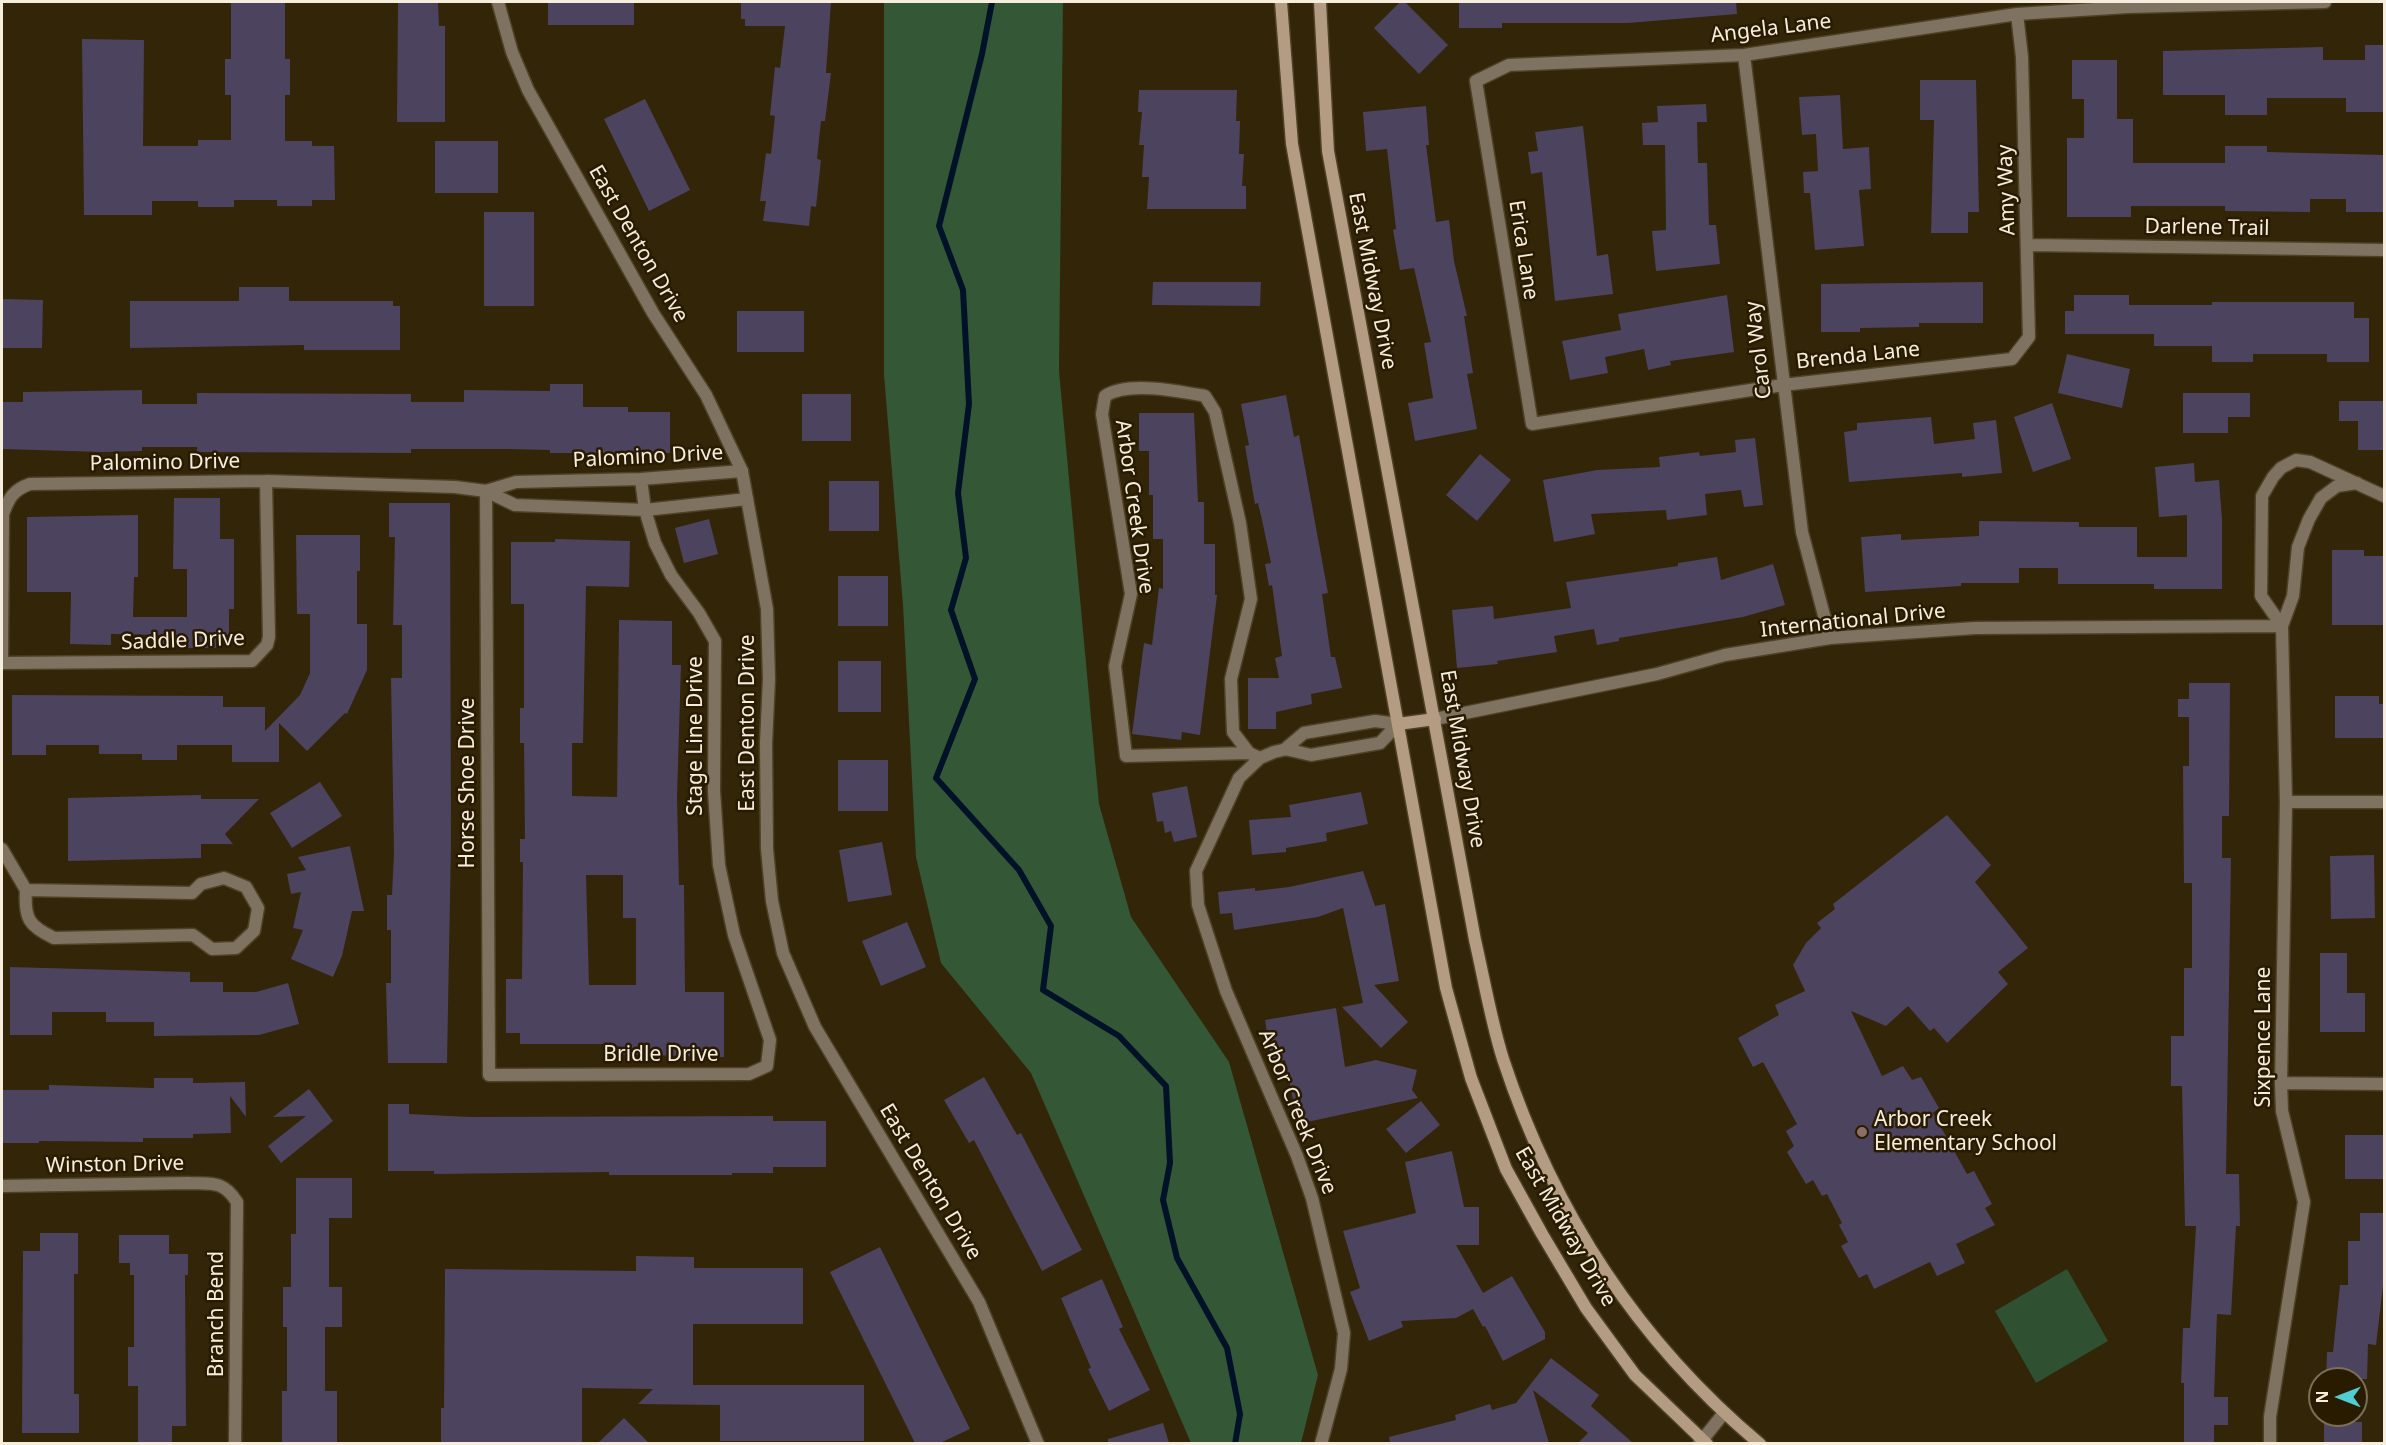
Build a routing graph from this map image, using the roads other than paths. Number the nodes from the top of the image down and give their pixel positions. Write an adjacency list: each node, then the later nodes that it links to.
1 (498, 2): 15 (street, East Denton Drive)
2 (1281, 2): 28 (main road, East Midway Drive)
3 (1320, 2): 27 (main road, East Midway Drive)
4 (2325, 2): 6 (street, Angela Lane)
5 (2128, 4): 6 (street, Angela Lane); 7 (street, Angela Lane)
6 (2169, 4)
7 (2017, 14): 8 (street, Angela Lane); 10 (street, Amy Way)
8 (1744, 55): 9 (street, Angela Lane); 13 (street, Carol Way)
9 (1476, 81): 14 (street, Erica Lane)
10 (2028, 245): 11 (street, Darlene Trail); 12 (street, Amy Way)
11 (2385, 250)
12 (2012, 359): 13 (street, Brenda Lane)
13 (1783, 384): 14 (street, Brenda Lane); 24 (street, Carol Way)
14 (1532, 424)
15 (742, 471): 16 (street, Palomino Drive); 21 (street, East Denton Drive)
16 (641, 479): 19 (street, Palomino Drive); 22 (street, Stage Line Drive)
17 (266, 481): 19 (street, Palomino Drive); 25 (street, Palomino Drive); 26 (street, Saddle Drive)
18 (2357, 483): 20 (street); 23 (street); 23 (street)
19 (486, 491): 22 (street, Palomino Drive); 36 (street, Horse Shoe Drive)
20 (2385, 496)
21 (747, 499): 22 (street, Palomino Drive); 44 (street, East Denton Drive)
22 (645, 510): 35 (street, Stage Line Drive)
23 (2282, 626): 24 (street, International Drive); 31 (street, Sixpence Lane)
24 (1830, 638): 27 (street, International Drive)
25 (2, 656)
26 (2, 663)
27 (1435, 719): 28 (main road); 41 (main road, East Midway Drive)
28 (1398, 724): 29 (street); 29 (street); 42 (main road, East Midway Drive)
29 (1287, 749): 30 (street)
30 (1254, 756): 30 (street, Arbor Creek Drive); 45 (street, Arbor Creek Drive)
31 (2286, 802): 32 (street); 37 (street, Sixpence Lane)
32 (2385, 802)
33 (2, 849): 34 (street)
34 (26, 890): 34 (street)
35 (756, 1006): 36 (street, Bridle Drive)
36 (489, 1074)
37 (2281, 1083): 38 (street); 47 (street, Sixpence Lane)
38 (2385, 1084)
39 (2, 1186): 40 (street, Winston Drive)
40 (228, 1188): 43 (street, Branch Bend)
41 (1724, 1413): 42 (street); 46 (main road, East Midway Drive)
42 (1702, 1442)
43 (235, 1443)
44 (1038, 1443)
45 (1321, 1443)
46 (1760, 1443)
47 (2270, 1443)

